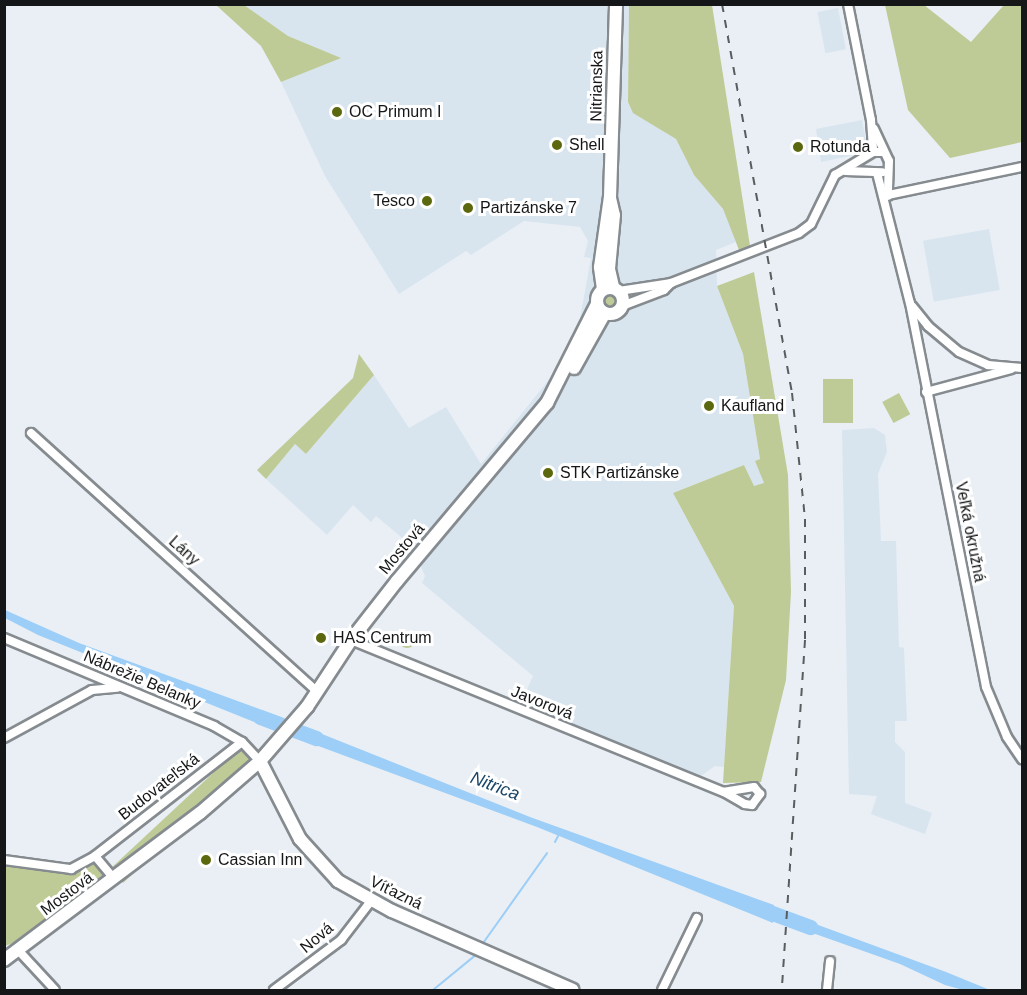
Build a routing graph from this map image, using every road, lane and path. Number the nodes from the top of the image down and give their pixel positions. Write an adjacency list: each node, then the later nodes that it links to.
1 (616, 4): 13 (main road, Nitrianska)
2 (848, 4): 3 (street)
3 (871, 120): 4 (street); 5 (street)
4 (883, 152): 5 (street); 7 (street)
5 (870, 155): 8 (street); 9 (street)
6 (1023, 167): 10 (street)
7 (887, 168): 8 (street); 10 (street)
8 (874, 171): 9 (street); 11 (street)
9 (835, 175): 12 (street)
10 (888, 195): 11 (street)
11 (888, 206): 14 (street, Veľká okružná)
12 (671, 283): 13 (street); 15 (street)
13 (612, 289): 15 (main road); 16 (main road, Mostová)
14 (910, 303): 17 (street); 19 (street, Veľká okružná)
15 (622, 306): 16 (main road)
16 (601, 308): 22 (main road, Mostová)
17 (1011, 368): 18 (street); 19 (street)
18 (1023, 368)
19 (926, 392): 27 (street, Veľká okružná)
20 (31, 433): 24 (street, Lány)
21 (4, 638): 23 (street, Nábrežie Belanky)
22 (351, 640): 24 (main road, Mostová); 29 (street, Javorová)
23 (120, 688): 25 (street); 26 (street, Nábrežie Belanky)
24 (317, 691): 28 (main road, Mostová)
25 (4, 738)
26 (242, 742): 28 (street, Nábrežie Belanky); 30 (street, Budovateľská)
27 (1023, 759)
28 (260, 761): 32 (main road, Mostová); 33 (main road, Víťazná)
29 (724, 792)
30 (95, 856): 31 (street, Budovateľská); 32 (street)
31 (4, 860)
32 (114, 879): 35 (main road, Mostová)
33 (371, 901): 39 (street, Nová); 40 (main road, Víťazná)
34 (697, 918): 41 (street)
35 (18, 950): 36 (main road, Mostová); 38 (street)
36 (4, 960)
37 (830, 961): 42 (street)
38 (55, 990)
39 (274, 990)
40 (573, 990)
41 (662, 990)
42 (828, 990)

